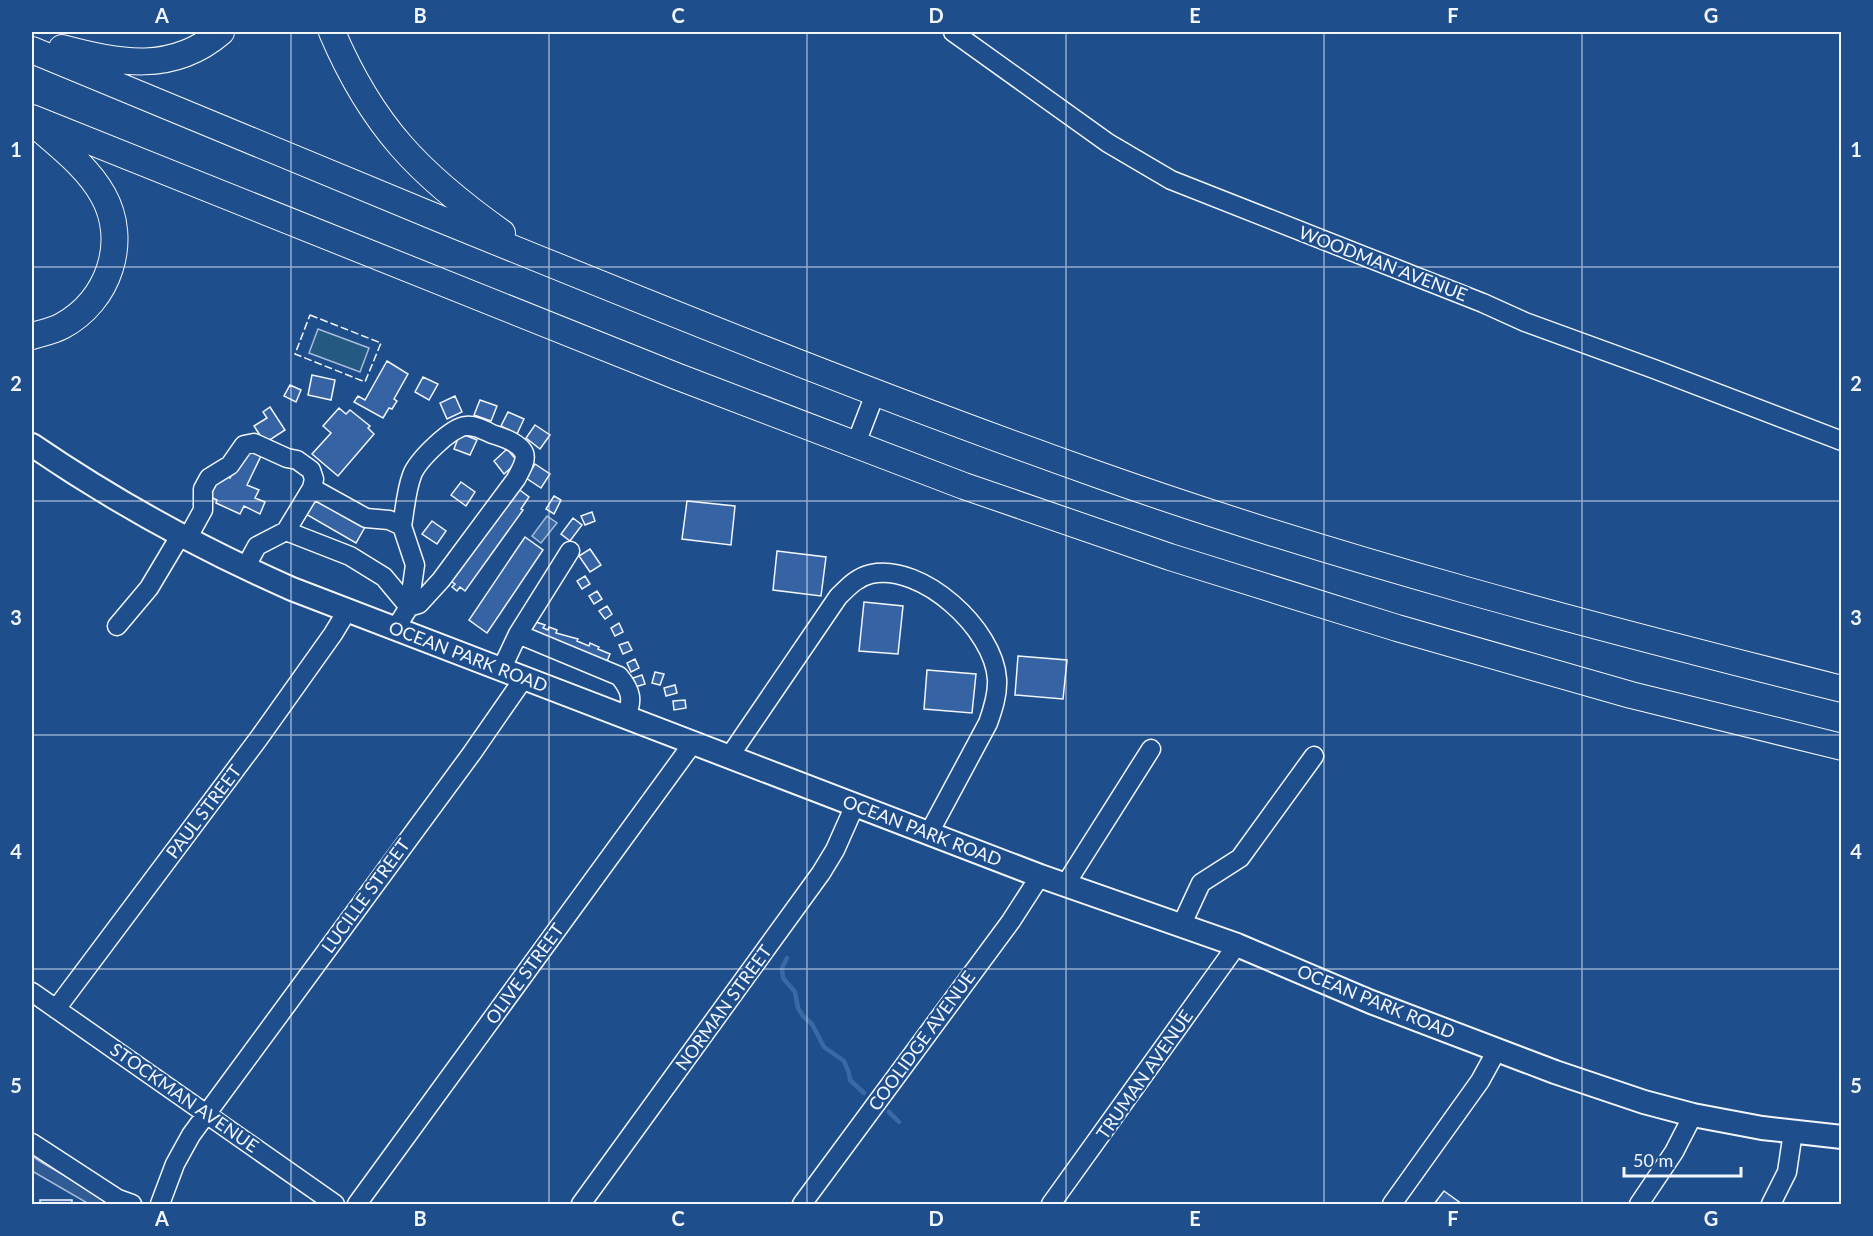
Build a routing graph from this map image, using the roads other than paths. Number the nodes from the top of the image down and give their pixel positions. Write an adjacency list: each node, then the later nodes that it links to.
1 (221, 32): 4 (highway)
2 (332, 32): 8 (highway)
3 (953, 32): 11 (street, WOODMAN AVENUE)
4 (32, 40)
5 (32, 50): 8 (highway)
6 (32, 118): 13 (highway)
7 (32, 123): 9 (highway)
8 (538, 259): 10 (highway)
9 (32, 336)
10 (875, 394): 13 (street); 27 (highway)
11 (1842, 441)
12 (32, 445): 17 (main road, OCEAN PARK ROAD)
13 (855, 446): 30 (highway)
14 (312, 488): 15 (street); 16 (street); 17 (street)
15 (402, 526): 20 (street); 20 (street)
16 (286, 531): 19 (street); 20 (street)
17 (183, 538): 19 (main road, OCEAN PARK ROAD); 22 (street)
18 (570, 551): 24 (street)
19 (245, 568): 21 (main road, OCEAN PARK ROAD)
20 (409, 607): 23 (street)
21 (347, 611): 23 (main road, OCEAN PARK ROAD); 41 (street, PAUL STREET)
22 (117, 626)
23 (395, 629): 25 (main road, OCEAN PARK ROAD)
24 (518, 634): 25 (street); 28 (street)
25 (501, 670): 26 (main road, OCEAN PARK ROAD)
26 (524, 678): 28 (main road, OCEAN PARK ROAD); 43 (street, LUCILLE STREET)
27 (1842, 689)
28 (625, 717): 29 (main road, OCEAN PARK ROAD)
29 (693, 743): 33 (main road, OCEAN PARK ROAD); 51 (street, OLIVE STREET)
30 (1842, 747)
31 (1151, 749): 37 (street)
32 (1314, 756): 38 (street)
33 (729, 757): 34 (main road, OCEAN PARK ROAD); 35 (street)
34 (855, 805): 35 (main road, OCEAN PARK ROAD); 52 (street, NORMAN STREET)
35 (929, 833): 36 (main road, OCEAN PARK ROAD)
36 (1040, 876): 37 (main road, OCEAN PARK ROAD); 53 (street, COOLIDGE AVENUE)
37 (1065, 885): 38 (main road, OCEAN PARK ROAD)
38 (1181, 926): 39 (main road, OCEAN PARK ROAD)
39 (1237, 945): 42 (main road, OCEAN PARK ROAD); 54 (street, TRUMAN AVENUE)
40 (32, 992): 41 (street, STOCKMAN AVENUE)
41 (56, 1009): 43 (street, STOCKMAN AVENUE)
42 (1497, 1050): 44 (main road, OCEAN PARK ROAD); 55 (street)
43 (206, 1113): 49 (street, LUCILLE STREET); 50 (street, STOCKMAN AVENUE)
44 (1693, 1115): 45 (main road, OCEAN PARK ROAD); 56 (street)
45 (1793, 1132): 46 (main road, OCEAN PARK ROAD); 57 (street)
46 (1842, 1137)
47 (32, 1143): 48 (street)
48 (132, 1204)
49 (160, 1204)
50 (335, 1204)
51 (357, 1204)
52 (581, 1204)
53 (802, 1204)
54 (1052, 1204)
55 (1392, 1204)
56 (1639, 1204)
57 (1771, 1204)

